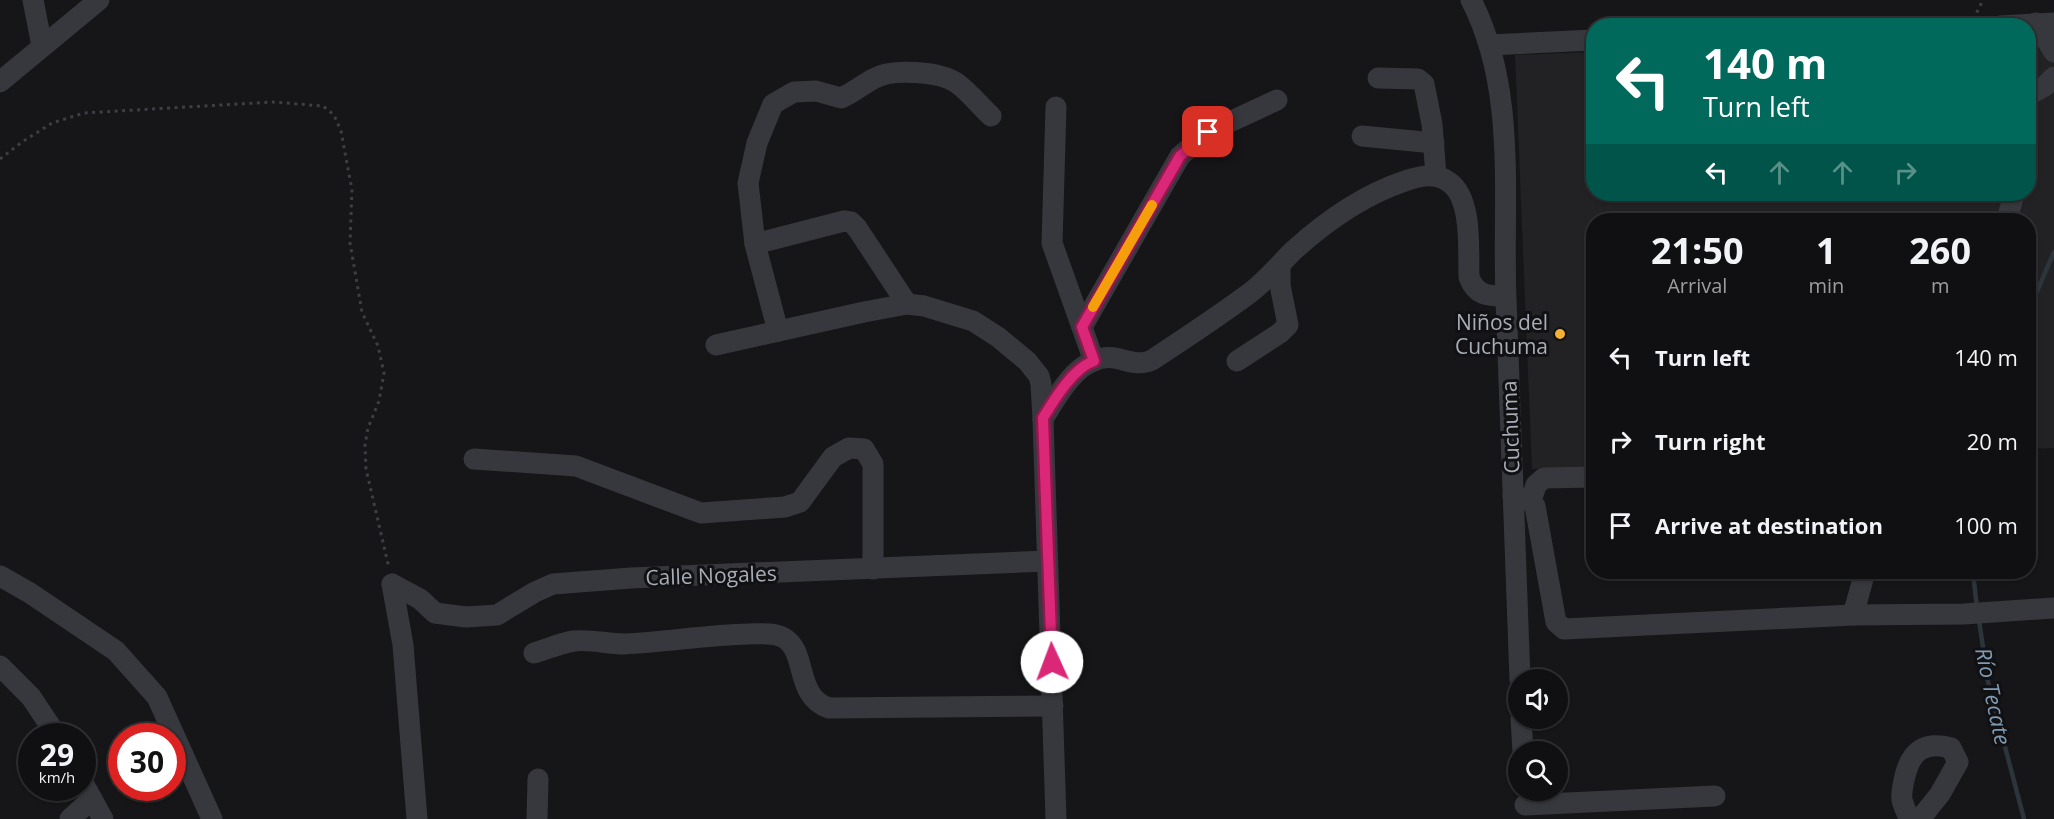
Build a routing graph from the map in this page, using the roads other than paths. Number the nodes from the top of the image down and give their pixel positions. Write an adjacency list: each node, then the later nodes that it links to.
1 (33, 0): 7 (street)
2 (99, 0): 7 (street)
3 (1471, 0): 6 (street, Cuchuma)
4 (2045, 23): 8 (street)
5 (1586, 40): 6 (street)
6 (1490, 45): 21 (street, Cuchuma)
7 (42, 46): 11 (street)
8 (2054, 52)
9 (2054, 76): 12 (street)
10 (1378, 78): 17 (street)
11 (0, 82)
12 (2036, 91)
13 (1277, 100): 23 (street)
14 (1056, 107): 23 (street)
15 (991, 117): 19 (street)
16 (1362, 136): 17 (street)
17 (1434, 143): 18 (street)
18 (1436, 176): 20 (street); 21 (street)
19 (755, 244): 22 (street); 24 (street)
20 (1280, 266): 26 (street); 27 (street)
21 (1505, 296): 31 (street, Cuchuma)
22 (906, 304): 24 (street); 28 (street)
23 (1082, 327): 26 (street)
24 (778, 331): 25 (street)
25 (716, 345)
26 (1094, 361): 28 (street)
27 (1237, 361)
28 (1043, 418): 32 (street)
29 (474, 459): 33 (street)
30 (1586, 477): 31 (street)
31 (1522, 498): 37 (street); 40 (street, Cuchuma)
32 (1047, 561): 33 (street, Calle Nogales); 41 (street)
33 (873, 569): 51 (street, Calle Nogales)
34 (0, 576): 50 (street)
35 (1862, 579): 37 (street)
36 (2054, 608): 37 (street)
37 (1853, 615)
38 (534, 653): 41 (street)
39 (0, 666): 42 (street)
40 (1520, 669)
41 (1053, 706): 53 (street)
42 (48, 723)
43 (538, 779): 52 (street)
44 (1715, 796): 47 (street)
45 (81, 801): 48 (street)
46 (93, 801): 49 (street)
47 (1524, 805)
48 (70, 819)
49 (103, 819)
50 (212, 819)
51 (417, 819)
52 (537, 819)
53 (1056, 819)
54 (1909, 819): 55 (street)
55 (1920, 819)

